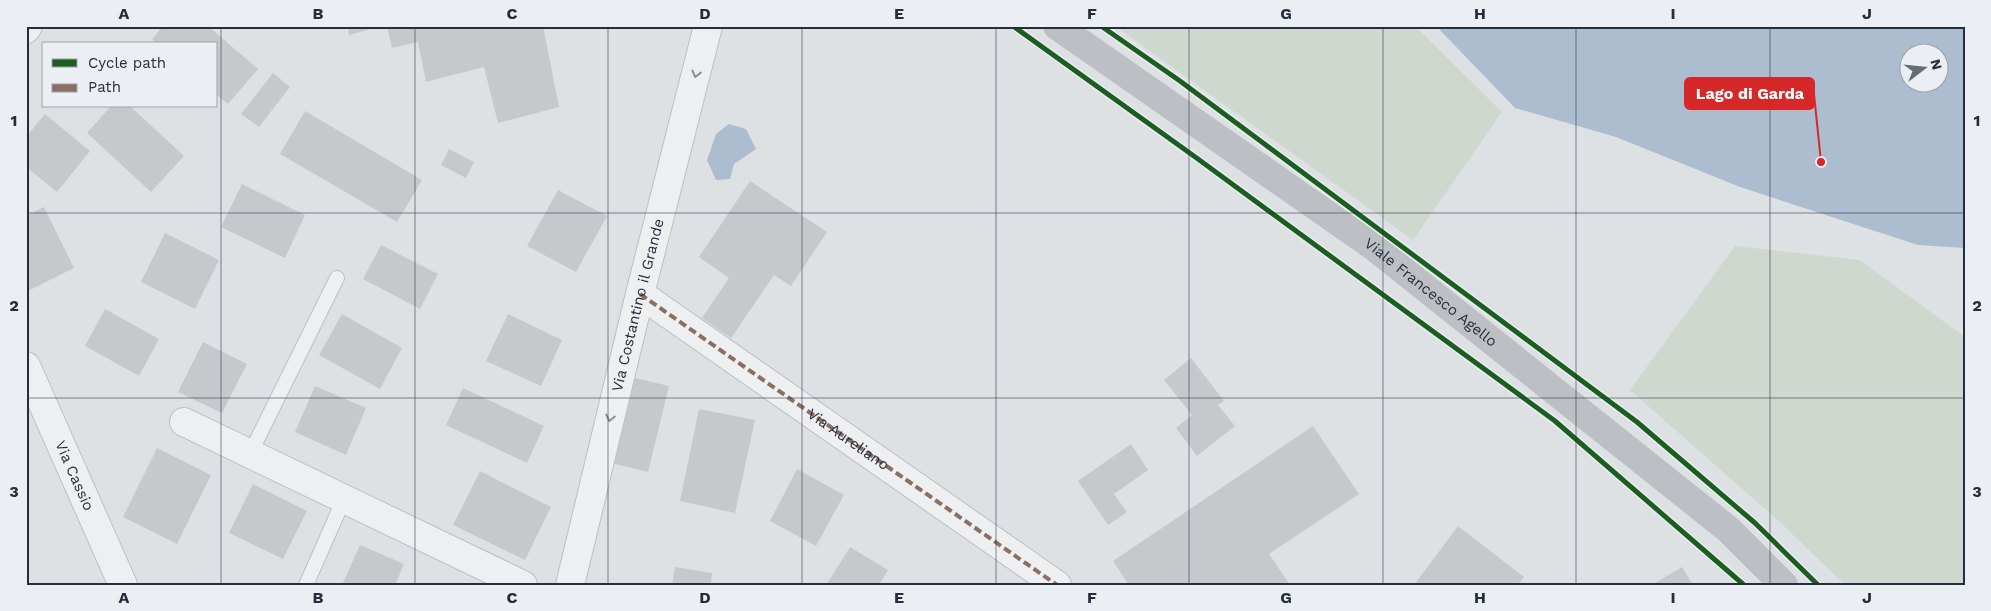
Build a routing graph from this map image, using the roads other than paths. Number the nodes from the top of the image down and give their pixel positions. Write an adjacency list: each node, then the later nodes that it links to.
1 (708, 26): 4 (street, Via Costantino il Grande, one-way to 4)
2 (1057, 26): 14 (main road, Viale Francesco Agello)
3 (337, 278): 7 (lane)
4 (640, 294): 12 (street, Via Costantino il Grande, one-way to 12); 13 (street, Via Aureliano)
5 (26, 366): 9 (street, Via Cassio)
6 (184, 422): 7 (street)
7 (250, 454): 8 (street)
8 (344, 499): 10 (lane); 11 (street)
9 (123, 585)
10 (306, 585)
11 (523, 585)
12 (570, 585)
13 (1056, 585)
14 (1784, 585)

